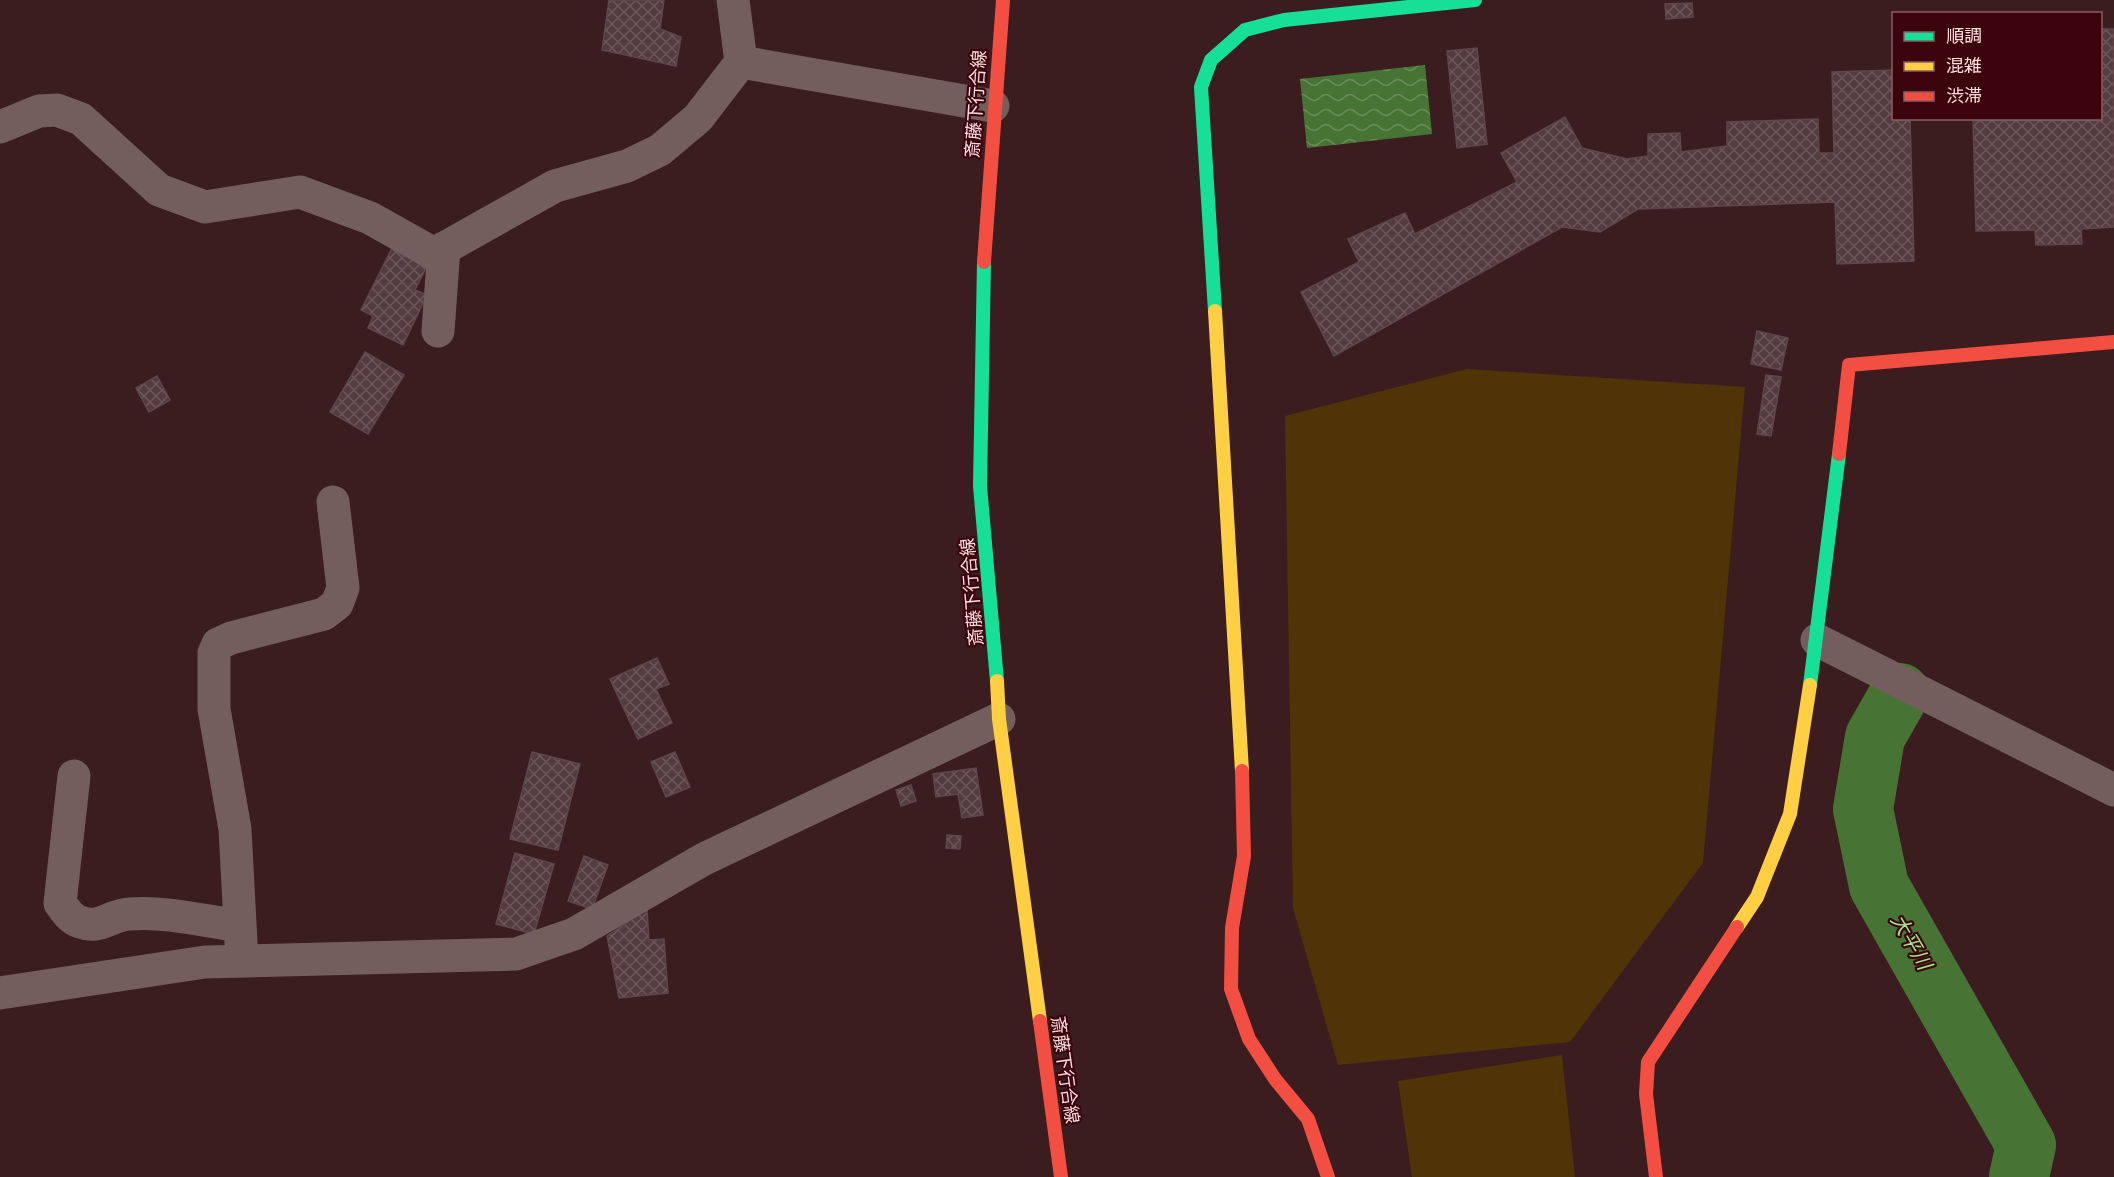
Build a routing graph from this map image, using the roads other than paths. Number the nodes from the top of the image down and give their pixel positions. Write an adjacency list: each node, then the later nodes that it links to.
1 (733, 0): 4 (street)
2 (1003, 0): 5 (street, 斎藤下行合線)
3 (1475, 0): 19 (street)
4 (741, 63): 5 (street); 7 (street)
5 (993, 106): 12 (street, 斎藤下行合線)
6 (0, 127): 7 (street)
7 (444, 248): 8 (street)
8 (438, 331)
9 (2114, 342): 11 (street)
10 (333, 502): 15 (street)
11 (1817, 640): 14 (street); 20 (street)
12 (999, 719): 16 (street); 18 (street, 斎藤下行合線)
13 (74, 776): 15 (street)
14 (2114, 790)
15 (240, 926): 16 (street)
16 (242, 961): 17 (street)
17 (0, 993)
18 (1061, 1177)
19 (1328, 1177)
20 (1656, 1177)

